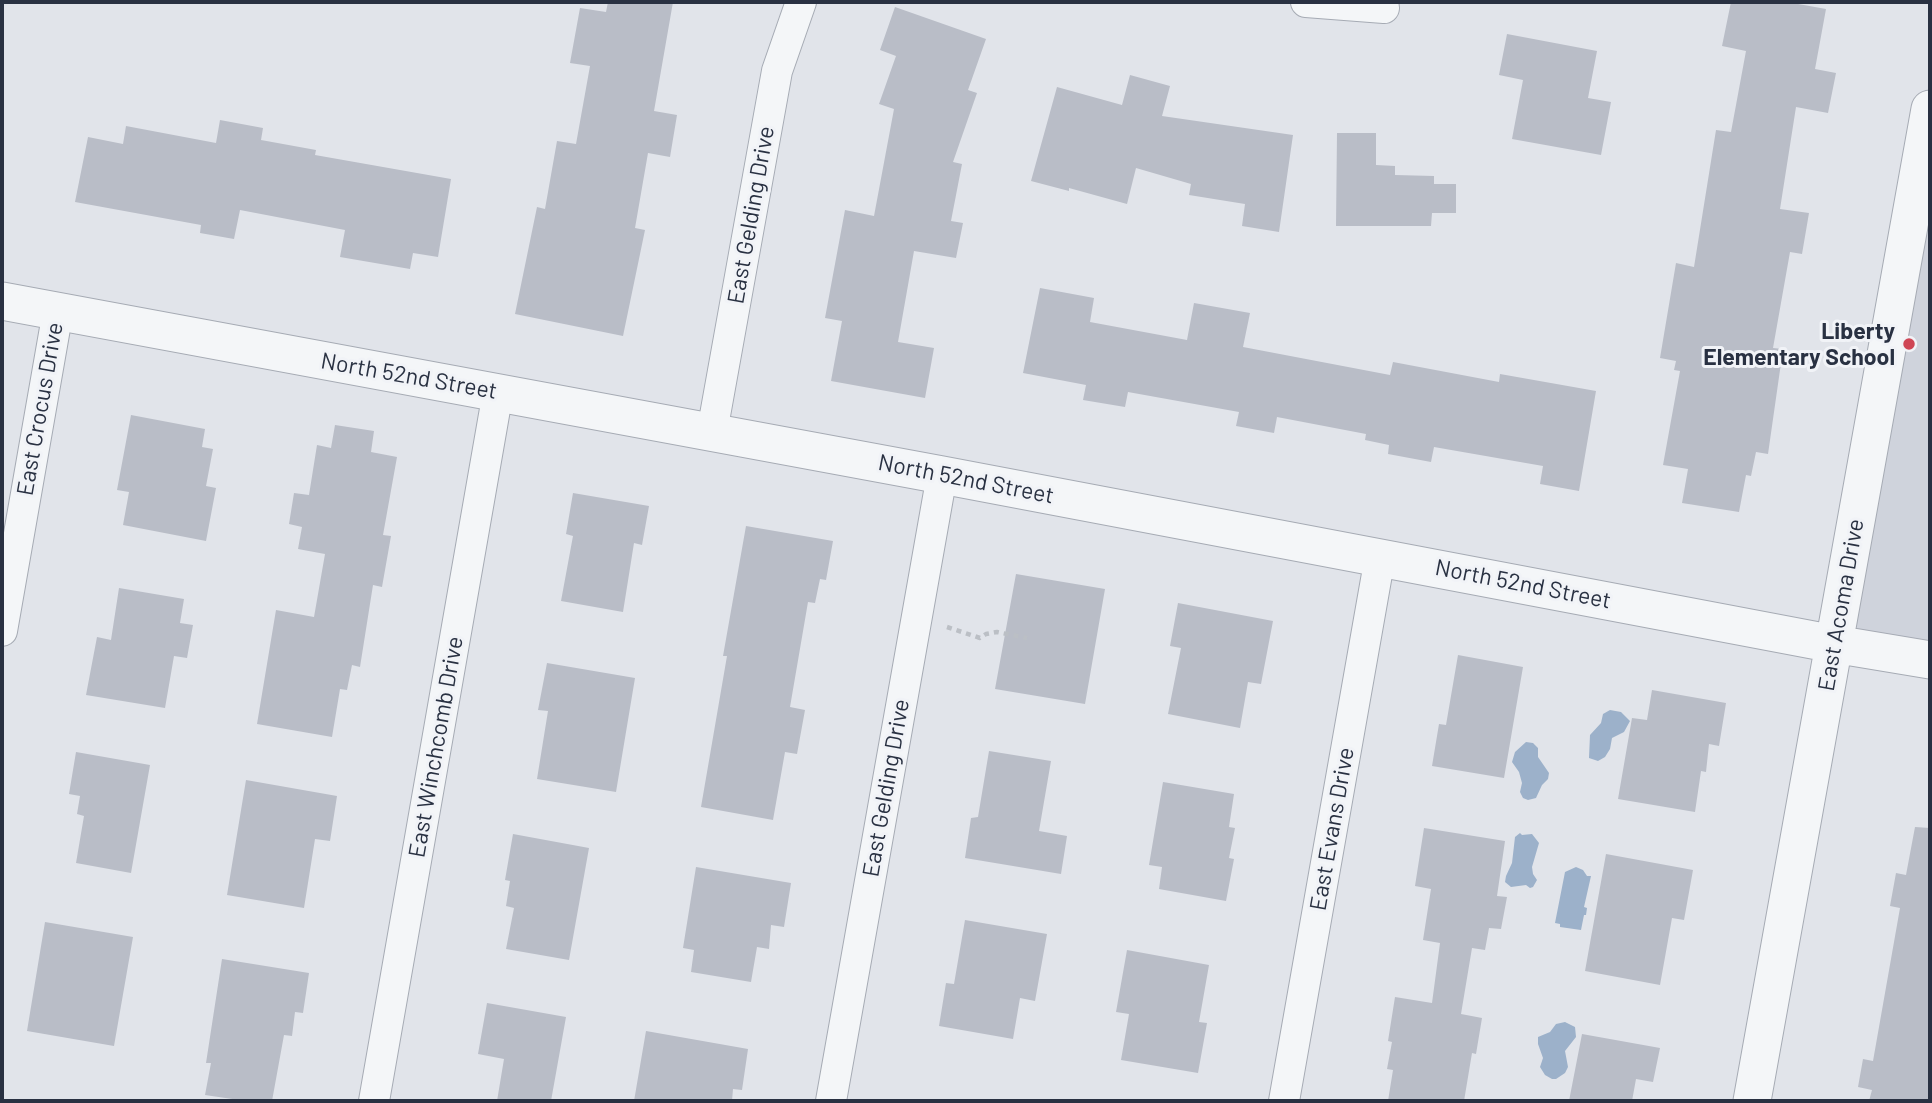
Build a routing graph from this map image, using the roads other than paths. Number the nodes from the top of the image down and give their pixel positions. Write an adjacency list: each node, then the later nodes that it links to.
1 (801, 2): 8 (street, East Gelding Drive)
2 (1306, 2): 3 (street)
3 (1384, 8)
4 (1930, 109): 12 (street, East Acoma Drive)
5 (2, 301): 6 (street, North 52nd Street)
6 (58, 311): 7 (street, North 52nd Street); 11 (street, East Crocus Drive)
7 (498, 392): 8 (street, North 52nd Street); 14 (street, East Winchcomb Drive)
8 (712, 432): 9 (street, North 52nd Street)
9 (942, 475): 10 (street, North 52nd Street); 15 (street, East Gelding Drive)
10 (1380, 557): 12 (street, North 52nd Street); 16 (street, East Evans Drive)
11 (2, 631)
12 (1833, 644): 13 (street, North 52nd Street); 17 (street, East Acoma Drive)
13 (1930, 660)
14 (374, 1101)
15 (831, 1101)
16 (1284, 1101)
17 (1752, 1101)

